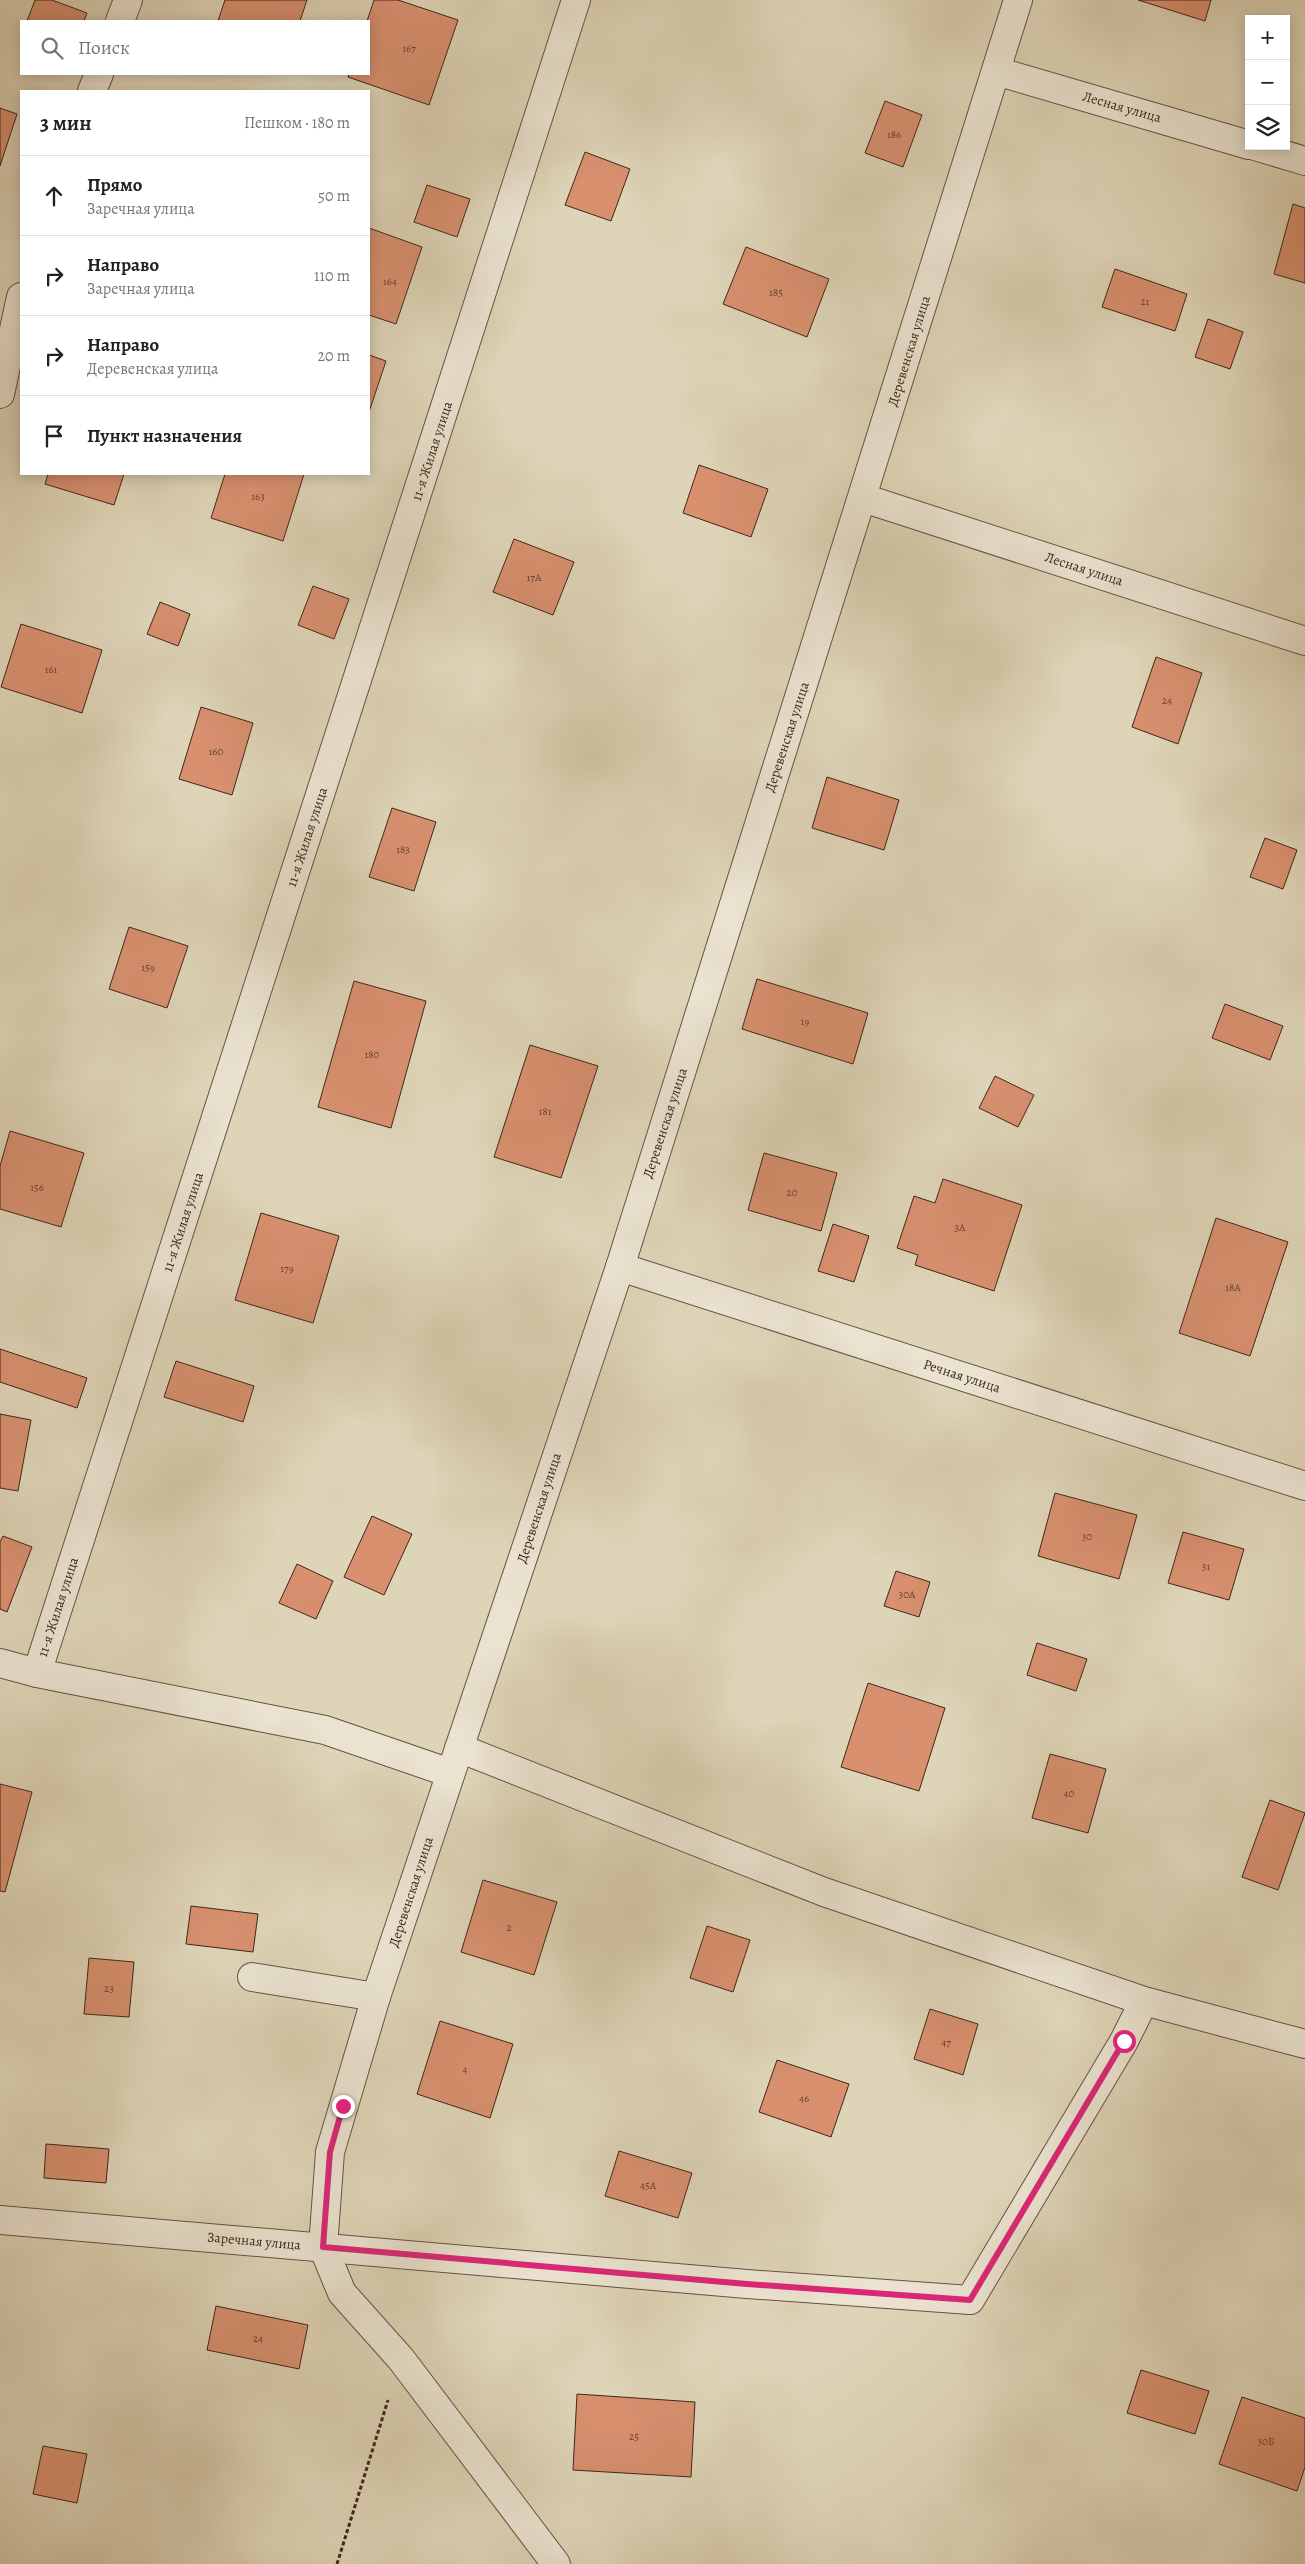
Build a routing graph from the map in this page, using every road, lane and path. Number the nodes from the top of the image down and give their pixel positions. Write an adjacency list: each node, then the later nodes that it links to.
1 (128, 0): 4 (street)
2 (576, 0): 18 (street, 11-я Жилая улица)
3 (1018, 0): 5 (street, Деревенская улица)
4 (120, 20)
5 (996, 71): 8 (street, Лесная улица); 13 (street, Деревенская улица)
6 (99, 75): 7 (street)
7 (92, 90)
8 (1245, 143)
9 (1268, 150): 10 (street)
10 (1305, 161)
11 (20, 302): 12 (street)
12 (0, 394)
13 (863, 498): 14 (street, Лесная улица); 15 (street, Деревенская улица)
14 (1305, 641)
15 (620, 1267): 16 (street, Речная улица); 19 (street, Деревенская улица)
16 (1305, 1486)
17 (0, 1663): 18 (street)
18 (37, 1673): 19 (street)
19 (455, 1760): 21 (street, Деревенская улица); 22 (street)
20 (252, 1977): 21 (street)
21 (376, 1997): 25 (street, Деревенская улица)
22 (1144, 2001): 23 (street); 25 (street, Заречная улица)
23 (1305, 2044)
24 (0, 2220): 25 (street, Заречная улица)
25 (323, 2247): 26 (street)
26 (401, 2359): 27 (path); 28 (street)
27 (337, 2564)
28 (556, 2564)

